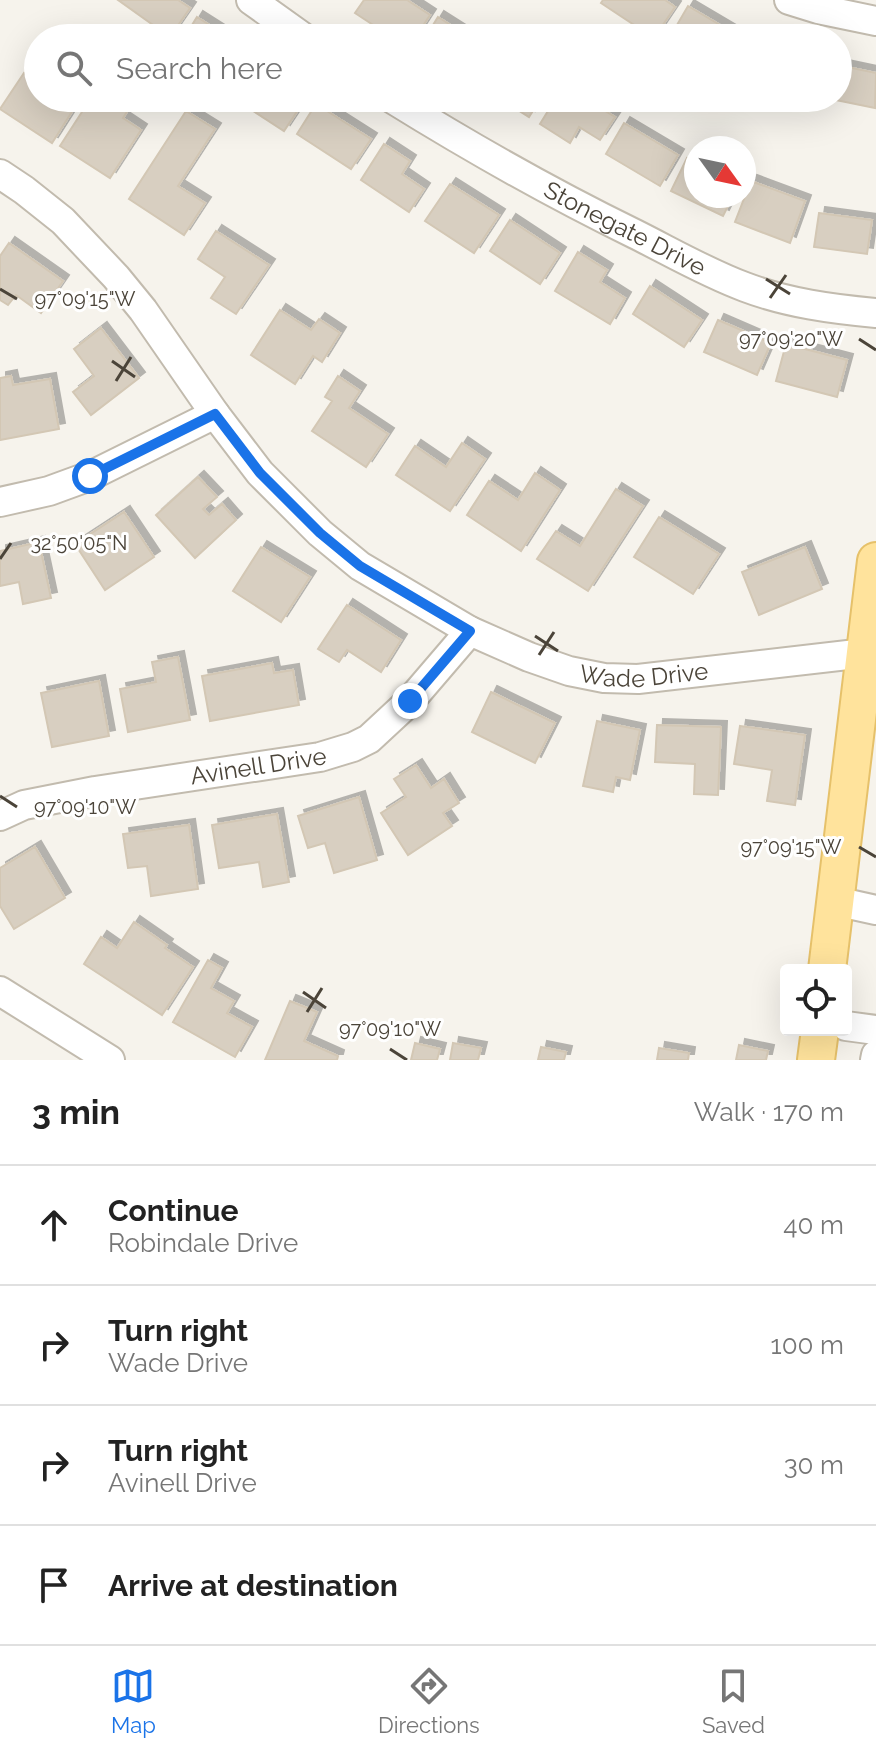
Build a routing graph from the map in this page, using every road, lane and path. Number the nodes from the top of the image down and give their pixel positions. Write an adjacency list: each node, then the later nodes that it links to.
1 (251, 0): 4 (street)
2 (789, 0): 3 (street)
3 (876, 21)
4 (284, 24)
5 (413, 112): 7 (street, Stonegate Drive)
6 (0, 174): 8 (street, Wade Drive)
7 (876, 313)
8 (215, 414): 9 (street); 11 (street, Wade Drive)
9 (0, 502)
10 (876, 561): 12 (main road)
11 (470, 631): 12 (street, Wade Drive); 13 (street, Avinell Drive)
12 (865, 653): 14 (main road)
13 (0, 816)
14 (835, 901): 15 (street); 16 (main road)
15 (876, 910)
16 (828, 964)
17 (0, 991): 21 (street)
18 (852, 1027): 19 (street)
19 (876, 1030)
20 (819, 1036): 22 (main road)
21 (110, 1060)
22 (816, 1060)

